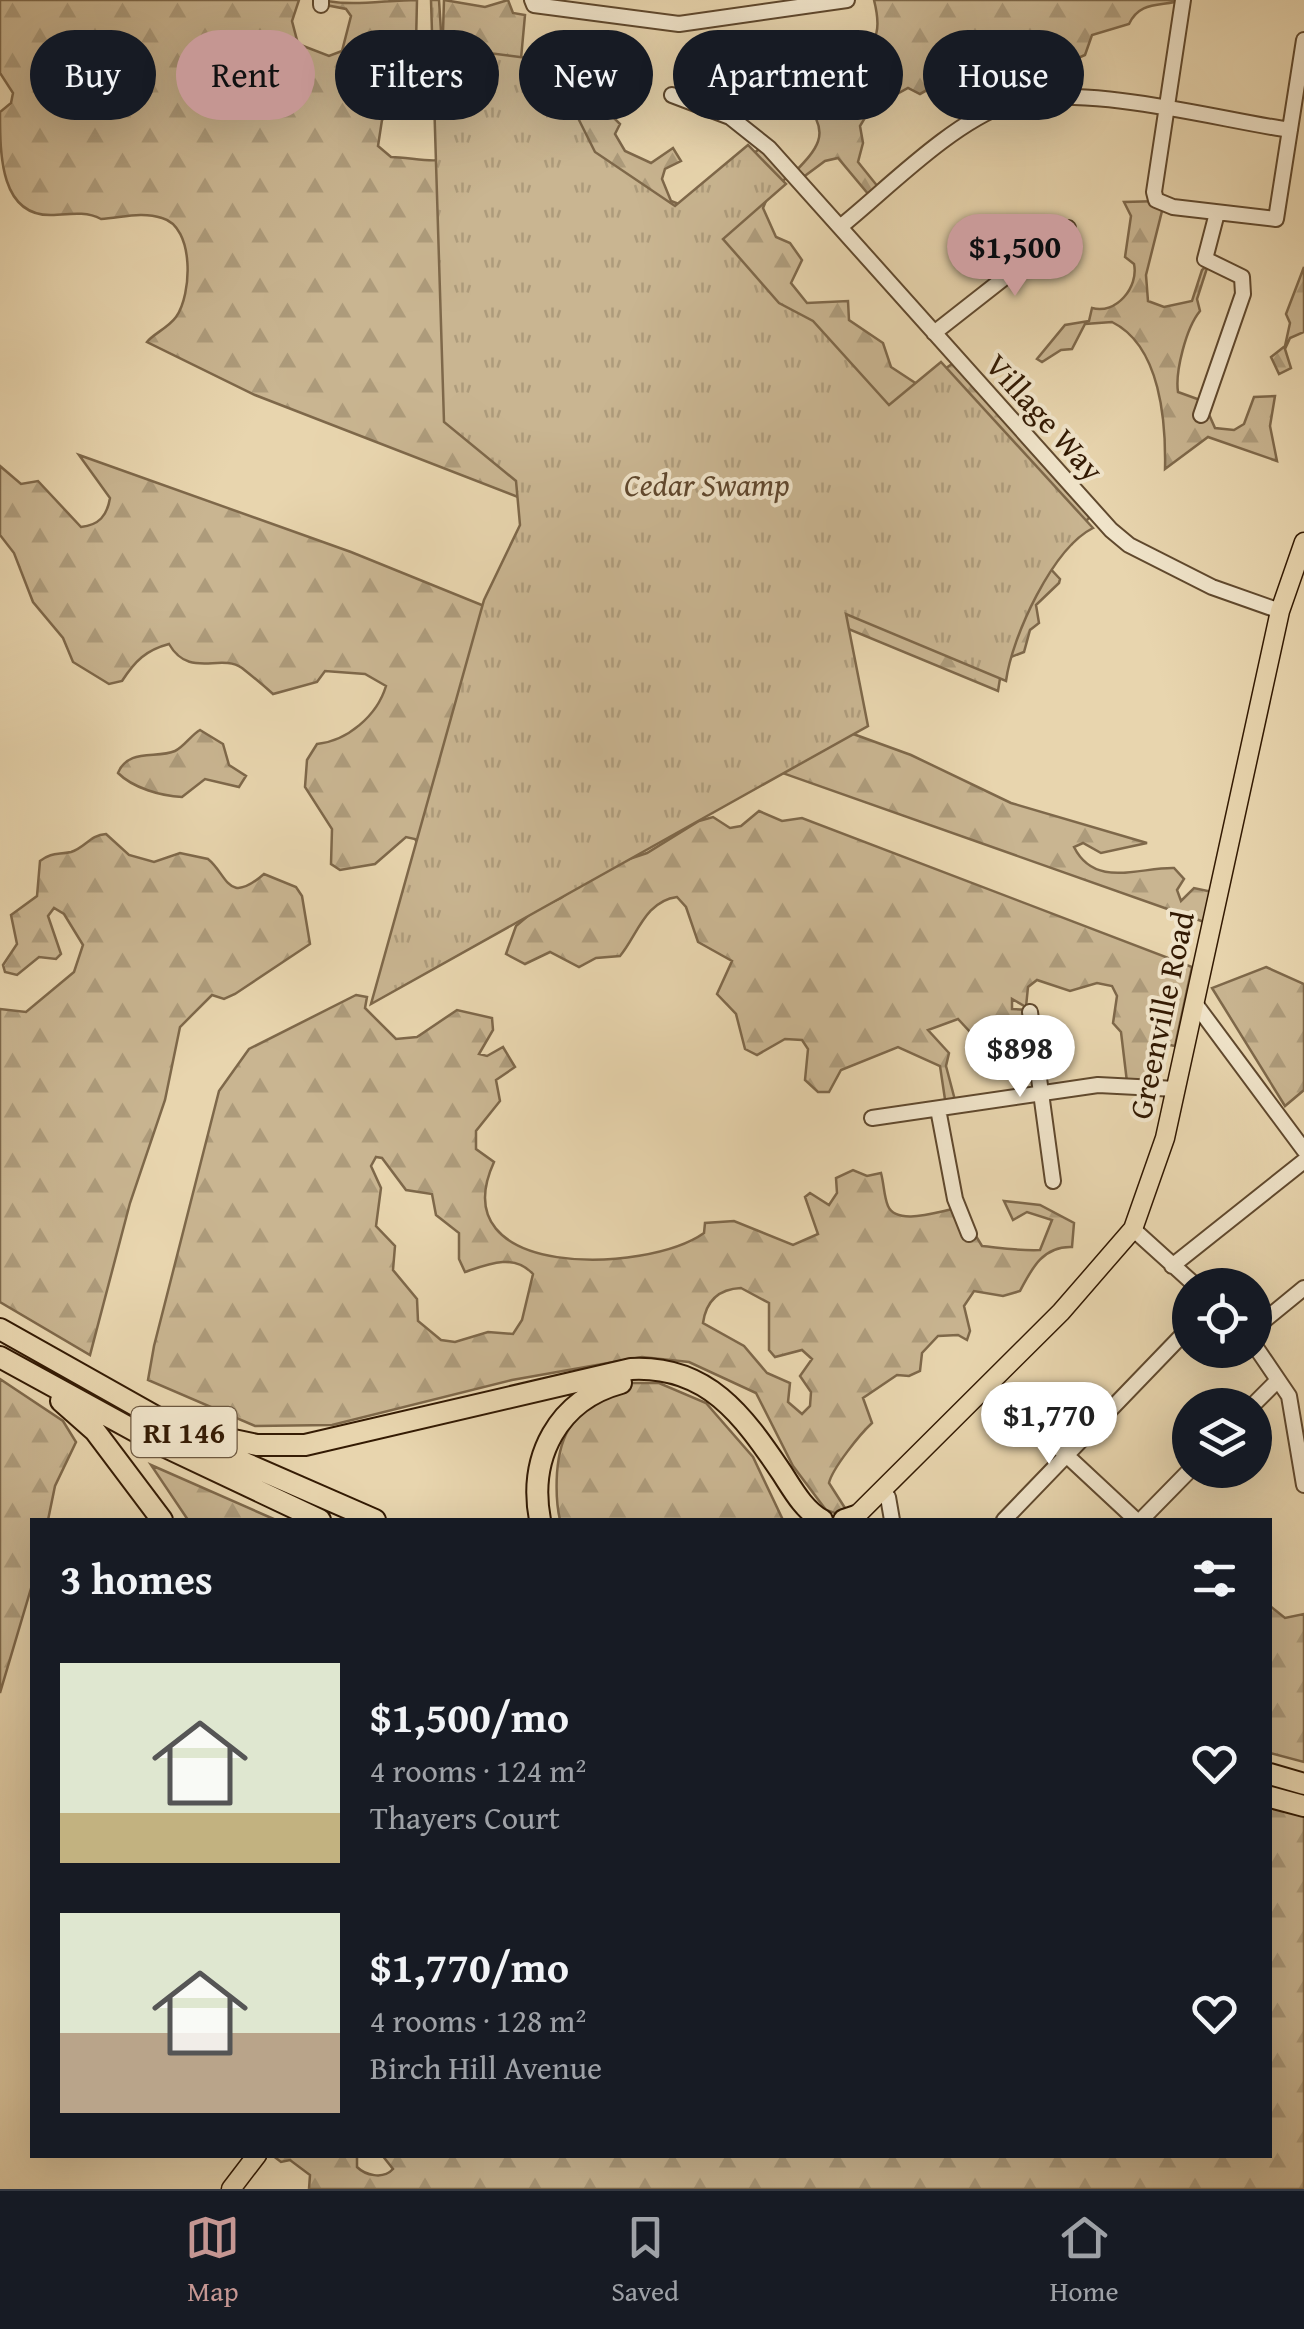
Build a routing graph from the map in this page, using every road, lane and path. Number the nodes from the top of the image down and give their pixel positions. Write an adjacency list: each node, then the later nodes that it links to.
1 (847, 0): 3 (street)
2 (1183, 0): 6 (street)
3 (533, 3)
4 (1304, 40): 7 (street)
5 (672, 95): 9 (street, Village Way)
6 (1168, 110): 7 (street); 8 (street); 9 (street)
7 (1290, 130): 8 (street)
8 (1216, 214): 12 (street)
9 (840, 227): 11 (street, Village Way)
10 (1068, 228): 11 (street)
11 (934, 333): 14 (street, Village Way)
12 (1201, 415)
13 (1304, 542): 14 (main road, Greenville Road)
14 (1280, 611): 15 (main road, Greenville Road)
15 (1194, 1002): 17 (main road, Greenville Road); 21 (street)
16 (1030, 1012): 18 (street)
17 (1176, 1089): 18 (street); 24 (main road, Greenville Road)
18 (1041, 1094): 19 (street); 23 (street)
19 (938, 1109): 20 (street); 25 (street)
20 (872, 1118)
21 (1304, 1150)
22 (1304, 1162): 26 (street)
23 (1053, 1181)
24 (1133, 1230): 26 (street); 36 (main road, Greenville Road)
25 (969, 1234)
26 (1172, 1266): 27 (street)
27 (1174, 1268)
28 (1304, 1288): 29 (street)
29 (1272, 1314)
30 (0, 1330): 40 (highway, RI 146)
31 (1172, 1346): 42 (street)
32 (0, 1356): 34 (highway, RI 146)
33 (1270, 1368): 35 (street)
34 (24, 1371): 46 (highway); 47 (highway, RI 146)
35 (1278, 1380): 37 (street); 38 (street)
36 (990, 1384): 41 (main road, Greenville Road); 42 (street)
37 (1270, 1388)
38 (1289, 1396): 39 (street); 43 (street)
39 (1304, 1410)
40 (177, 1428): 48 (highway, RI 146); 50 (highway)
41 (945, 1430): 45 (main road, Greenville Road); 52 (main road, Greenville Road)
42 (1068, 1455): 55 (street); 56 (street)
43 (1304, 1486)
44 (1172, 1487): 57 (street)
45 (888, 1497): 53 (main road, Greenville Road); 54 (street)
46 (160, 1518)
47 (316, 1518)
48 (370, 1518)
49 (540, 1518): 51 (highway)
50 (812, 1518)
51 (812, 1518)
52 (855, 1518)
53 (856, 1518)
54 (892, 1518)
55 (1006, 1518)
56 (1136, 1518)
57 (1140, 1518)
58 (1272, 1775): 59 (highway)
59 (1304, 1784)
60 (1272, 1797): 61 (highway)
61 (1304, 1806)
62 (254, 2158): 63 (main road)
63 (231, 2189)

